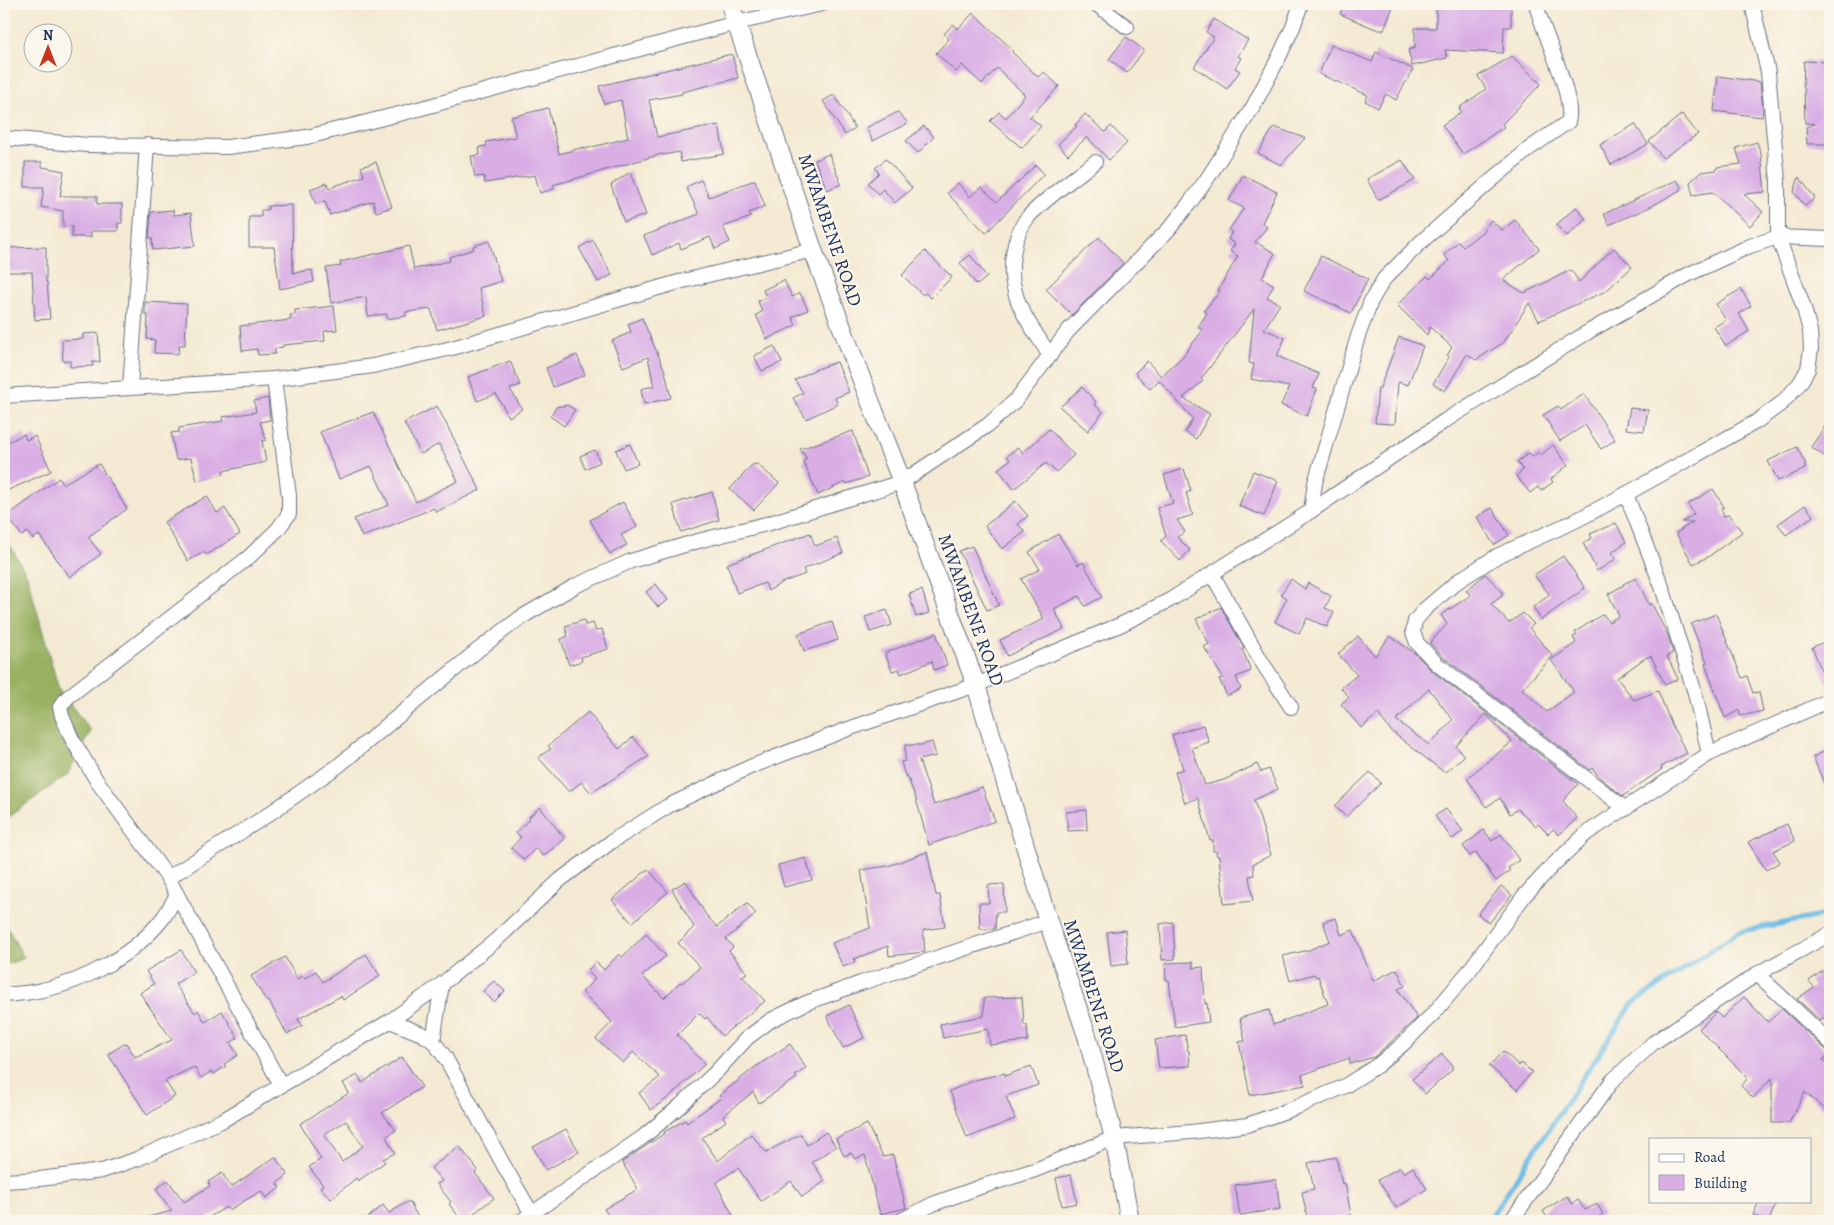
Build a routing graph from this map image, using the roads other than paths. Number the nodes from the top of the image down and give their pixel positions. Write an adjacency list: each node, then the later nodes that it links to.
1 (730, 4): 7 (street, MWAMBENE ROAD)
2 (822, 4): 7 (street)
3 (1096, 4): 8 (street)
4 (1301, 4): 15 (street)
5 (1536, 4): 21 (street)
6 (1752, 4): 12 (street)
7 (736, 23): 10 (street); 14 (street, MWAMBENE ROAD)
8 (1127, 27)
9 (4, 138): 10 (street)
10 (146, 145): 17 (street)
11 (1095, 162): 15 (street)
12 (1778, 237): 13 (street); 20 (street); 21 (street)
13 (1830, 239)
14 (813, 250): 16 (street); 19 (street, MWAMBENE ROAD)
15 (1050, 356): 19 (street)
16 (274, 379): 17 (street); 28 (street)
17 (130, 388): 18 (street)
18 (4, 396)
19 (902, 482): 23 (street, MWAMBENE ROAD); 28 (street)
20 (1626, 494): 26 (street); 27 (street)
21 (1311, 511): 22 (street)
22 (1212, 574): 23 (street); 25 (street)
23 (976, 686): 30 (street, MWAMBENE ROAD); 33 (street)
24 (1830, 700): 26 (street)
25 (1291, 707)
26 (1709, 754): 27 (street)
27 (1626, 808): 39 (street)
28 (168, 878): 29 (street)
29 (177, 896): 34 (street); 38 (street)
30 (1048, 921): 39 (street, MWAMBENE ROAD); 41 (street)
31 (1830, 934): 32 (street)
32 (1757, 974): 37 (street); 44 (street)
33 (442, 984): 35 (street); 36 (street)
34 (4, 995)
35 (390, 1021): 36 (street); 38 (street)
36 (433, 1041): 41 (street)
37 (1830, 1042)
38 (281, 1085): 40 (street)
39 (1114, 1138): 42 (street); 43 (street, MWAMBENE ROAD)
40 (4, 1181)
41 (530, 1219)
42 (900, 1221)
43 (1130, 1221)
44 (1511, 1221)

